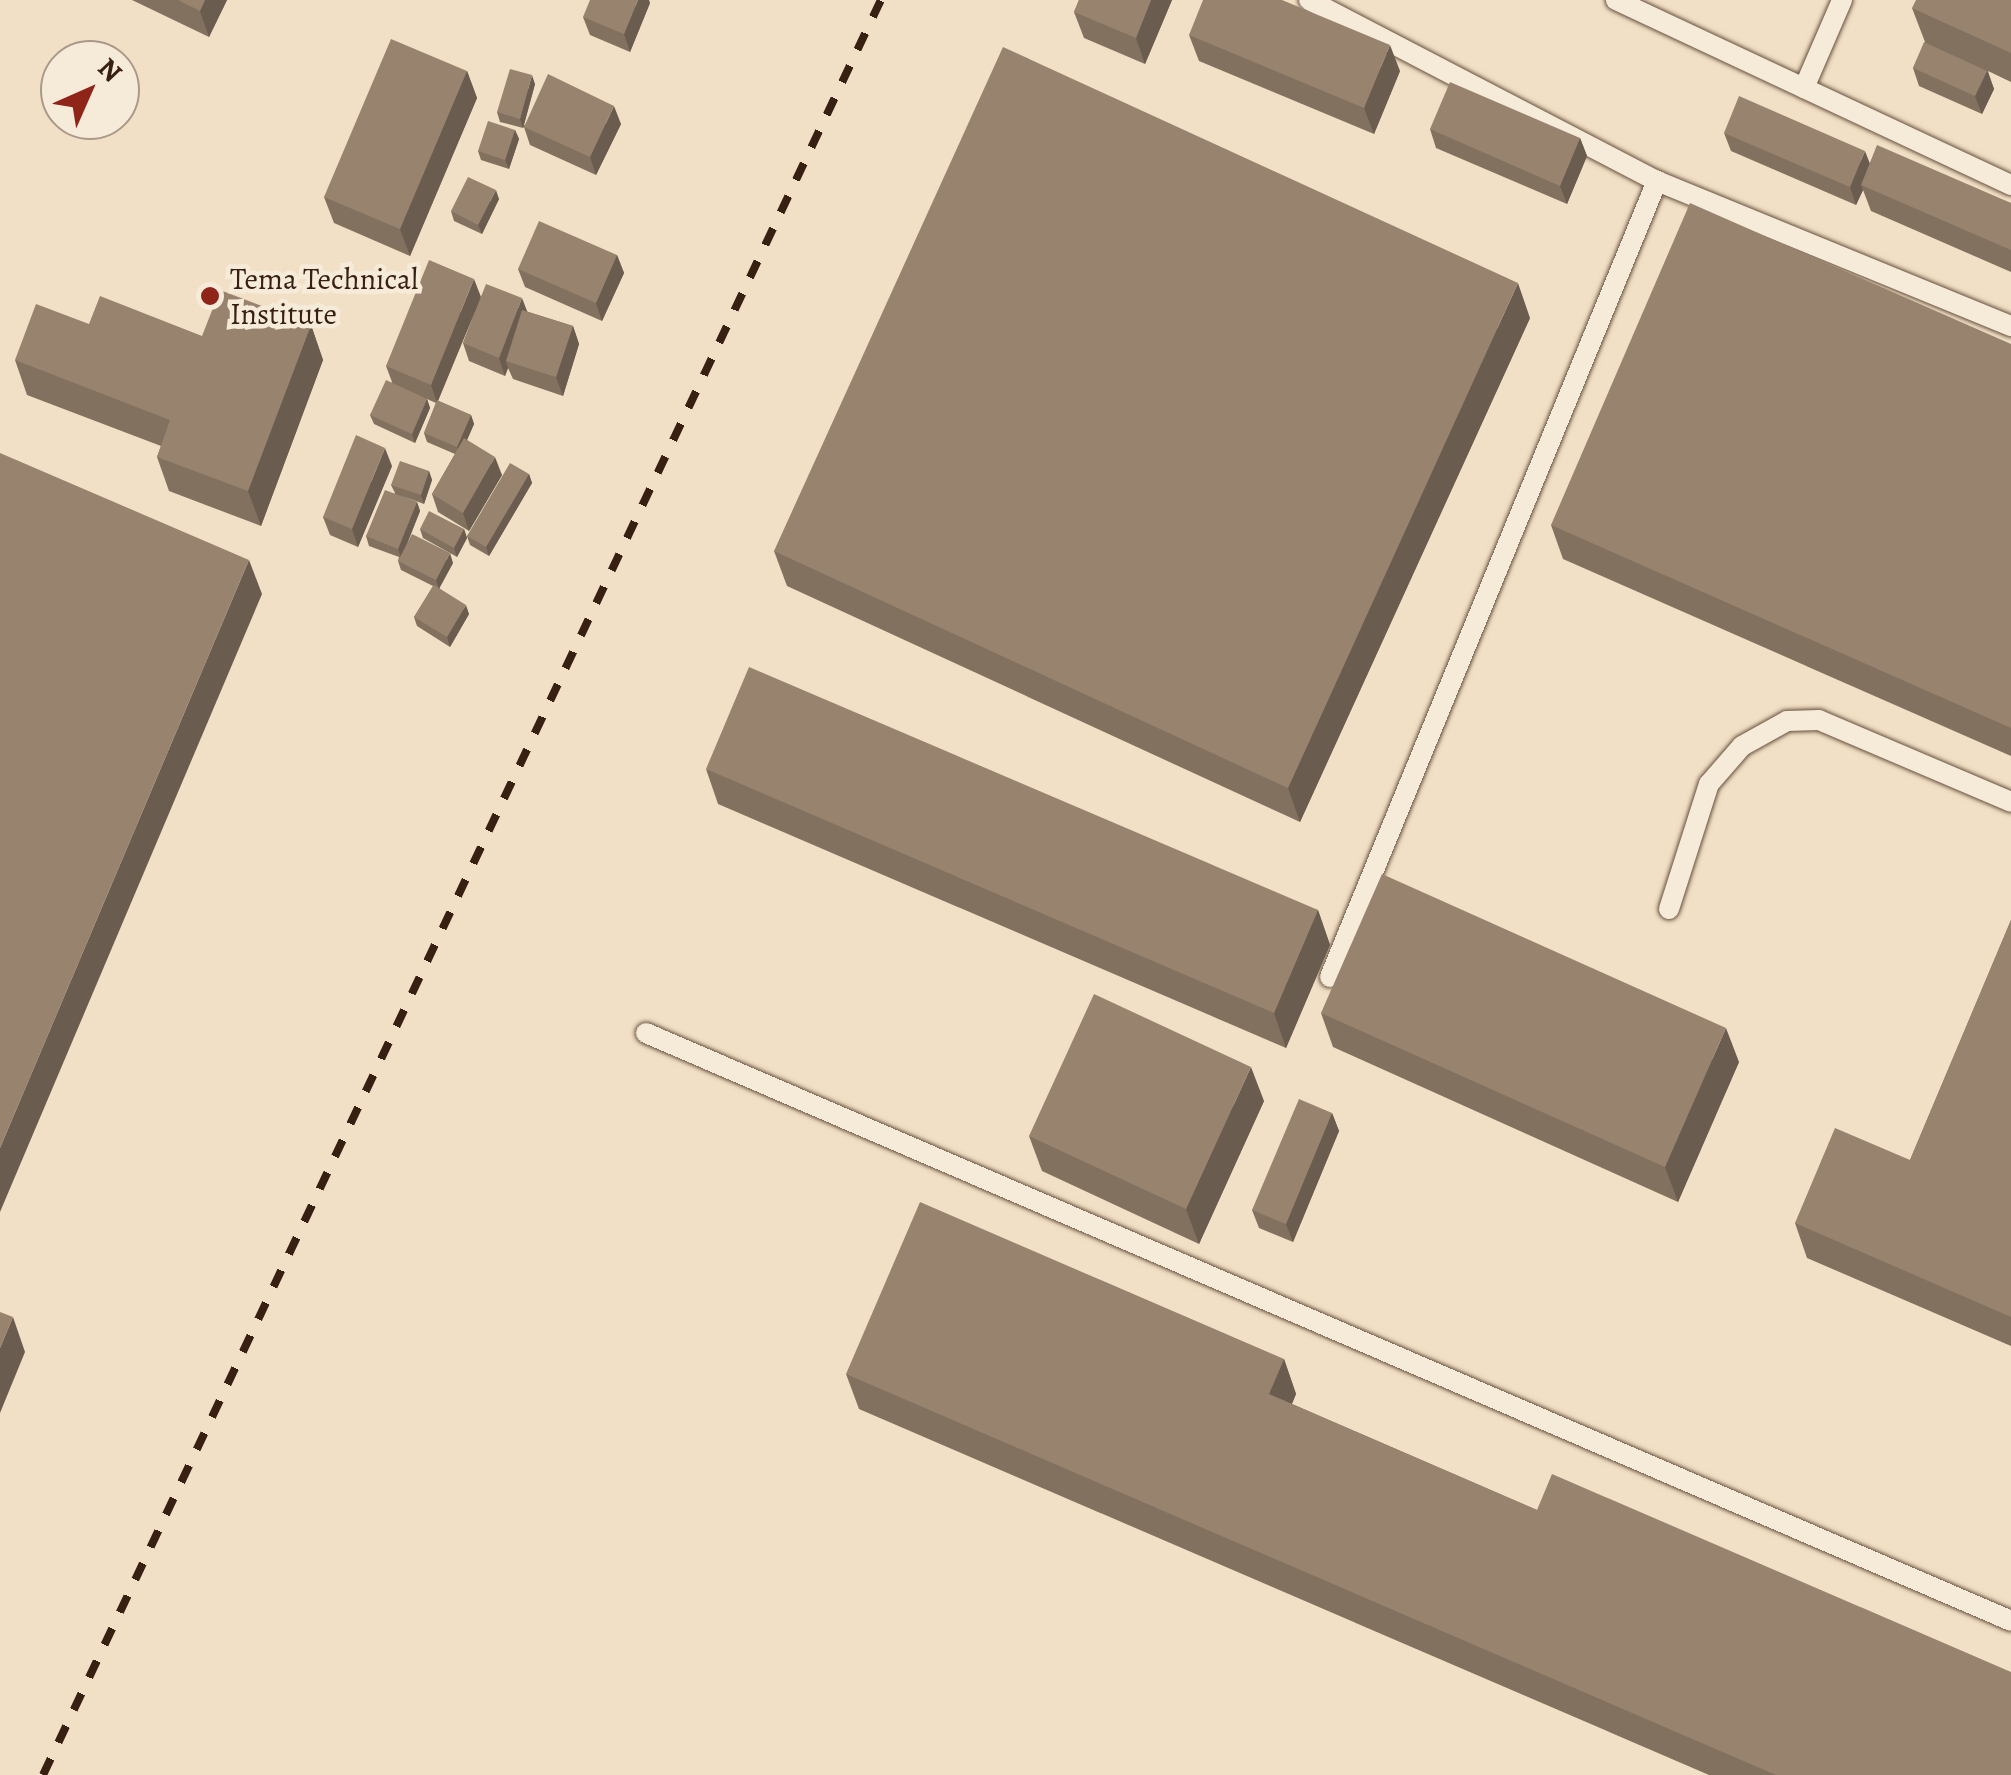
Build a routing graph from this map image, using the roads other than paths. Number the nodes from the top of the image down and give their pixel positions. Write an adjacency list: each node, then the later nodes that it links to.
1 (1308, 0): 5 (lane)
2 (1616, 0): 4 (lane)
3 (1842, 0): 4 (lane)
4 (1804, 88): 6 (lane)
5 (1657, 181): 7 (lane); 10 (lane)
6 (2011, 185)
7 (2011, 326)
8 (2011, 802): 9 (lane)
9 (1669, 909)
10 (1330, 977)
11 (646, 1033): 12 (lane)
12 (2011, 1621)

